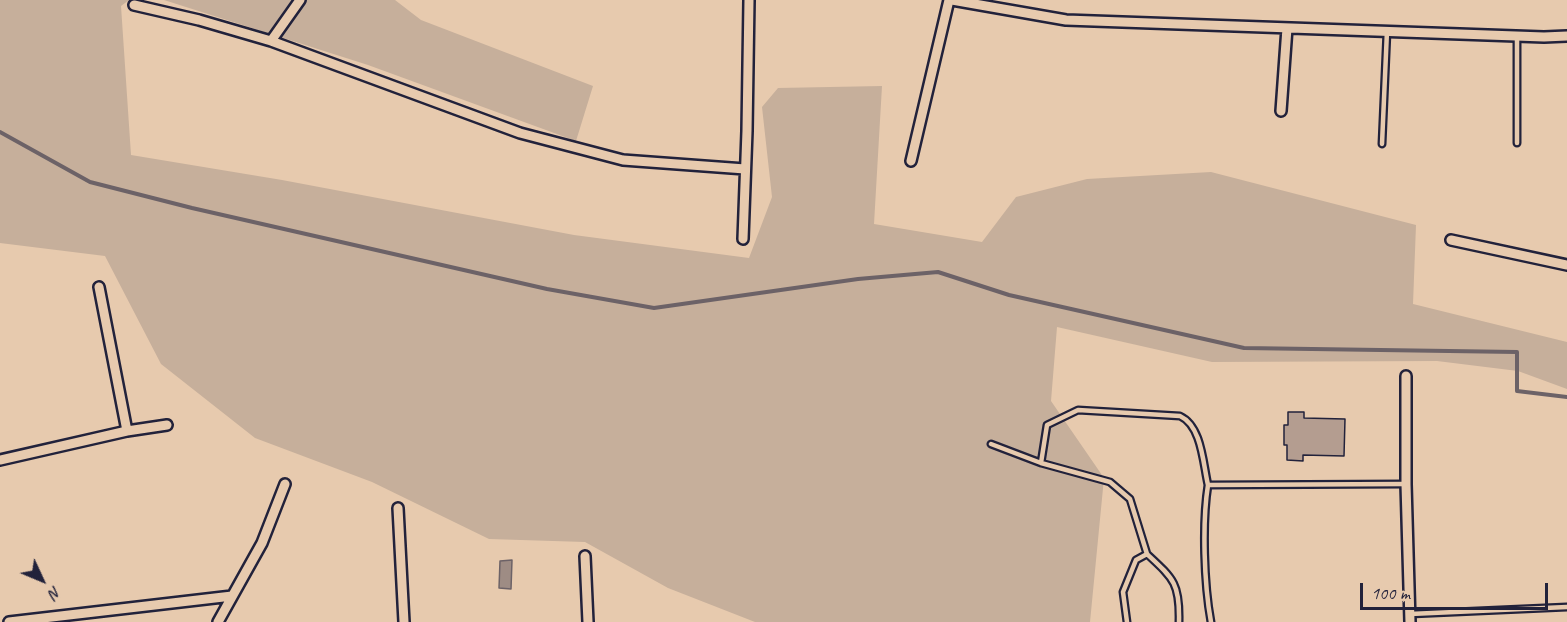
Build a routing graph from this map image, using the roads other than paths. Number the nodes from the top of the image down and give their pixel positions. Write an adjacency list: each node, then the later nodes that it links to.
1 (300, 0): 9 (street)
2 (749, 0): 14 (street)
3 (951, 0): 5 (street); 13 (street)
4 (134, 5): 9 (street)
5 (1287, 28): 6 (street); 10 (street)
6 (1387, 31): 7 (street); 12 (lane)
7 (1516, 36): 8 (street); 11 (lane)
8 (1567, 36)
9 (271, 41): 14 (street)
10 (1281, 111)
11 (1517, 143)
12 (1382, 144)
13 (911, 161)
14 (745, 169): 15 (street)
15 (743, 239)
16 (1451, 240): 17 (street)
17 (1567, 266)
18 (99, 288): 21 (street)
19 (1406, 376): 26 (street)
20 (167, 424): 21 (street)
21 (127, 431): 23 (street)
22 (991, 444): 24 (lane)
23 (0, 460)
24 (1041, 463): 27 (lane); 29 (lane)
25 (285, 484): 31 (street)
26 (1406, 484): 27 (lane); 34 (street)
27 (1208, 485): 41 (lane)
28 (398, 508): 37 (street)
29 (1147, 554): 39 (lane); 40 (lane)
30 (585, 556): 38 (street)
31 (232, 596): 33 (street); 36 (street)
32 (1567, 608): 34 (lane)
33 (68, 618): 35 (street)
34 (1410, 618)
35 (9, 622)
36 (218, 622)
37 (404, 622)
38 (588, 622)
39 (1127, 622)
40 (1179, 622)
41 (1212, 622)

